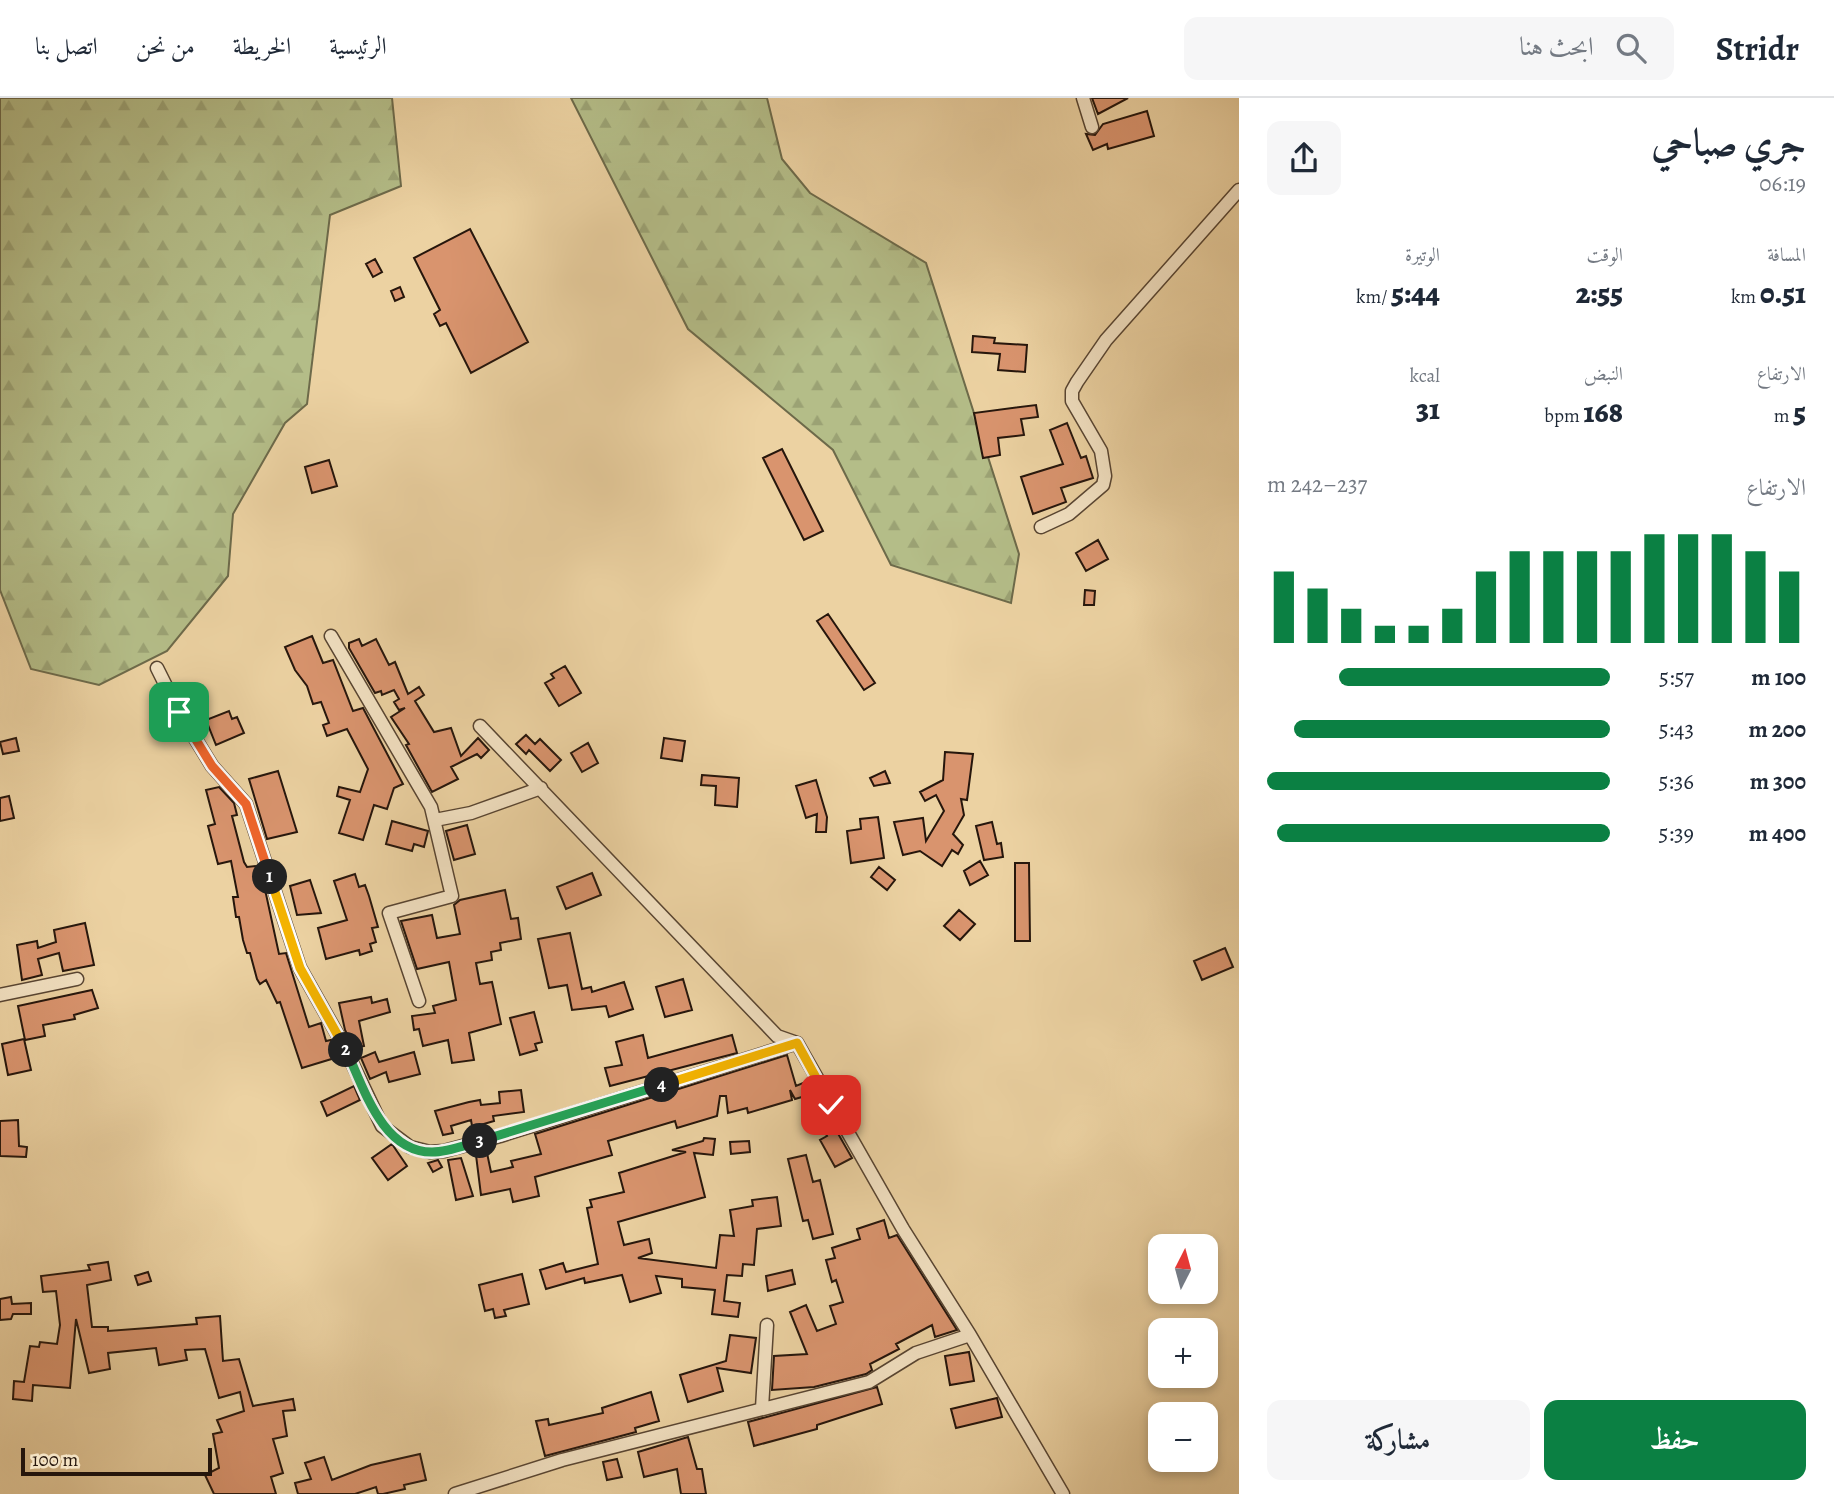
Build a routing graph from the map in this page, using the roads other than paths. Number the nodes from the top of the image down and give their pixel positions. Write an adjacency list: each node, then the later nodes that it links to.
1 (1083, 98): 2 (street)
2 (1092, 127)
3 (1239, 190): 4 (street)
4 (1041, 527)
5 (331, 636): 9 (street)
6 (157, 668): 13 (street)
7 (480, 726): 8 (street)
8 (541, 789): 9 (street); 13 (street)
9 (435, 820): 12 (street)
10 (77, 979): 11 (street)
11 (0, 995)
12 (419, 1001)
13 (797, 1043): 15 (street)
14 (767, 1325): 16 (street)
15 (970, 1335): 16 (street); 18 (street)
16 (762, 1408): 17 (street)
17 (455, 1494)
18 (1063, 1494)

